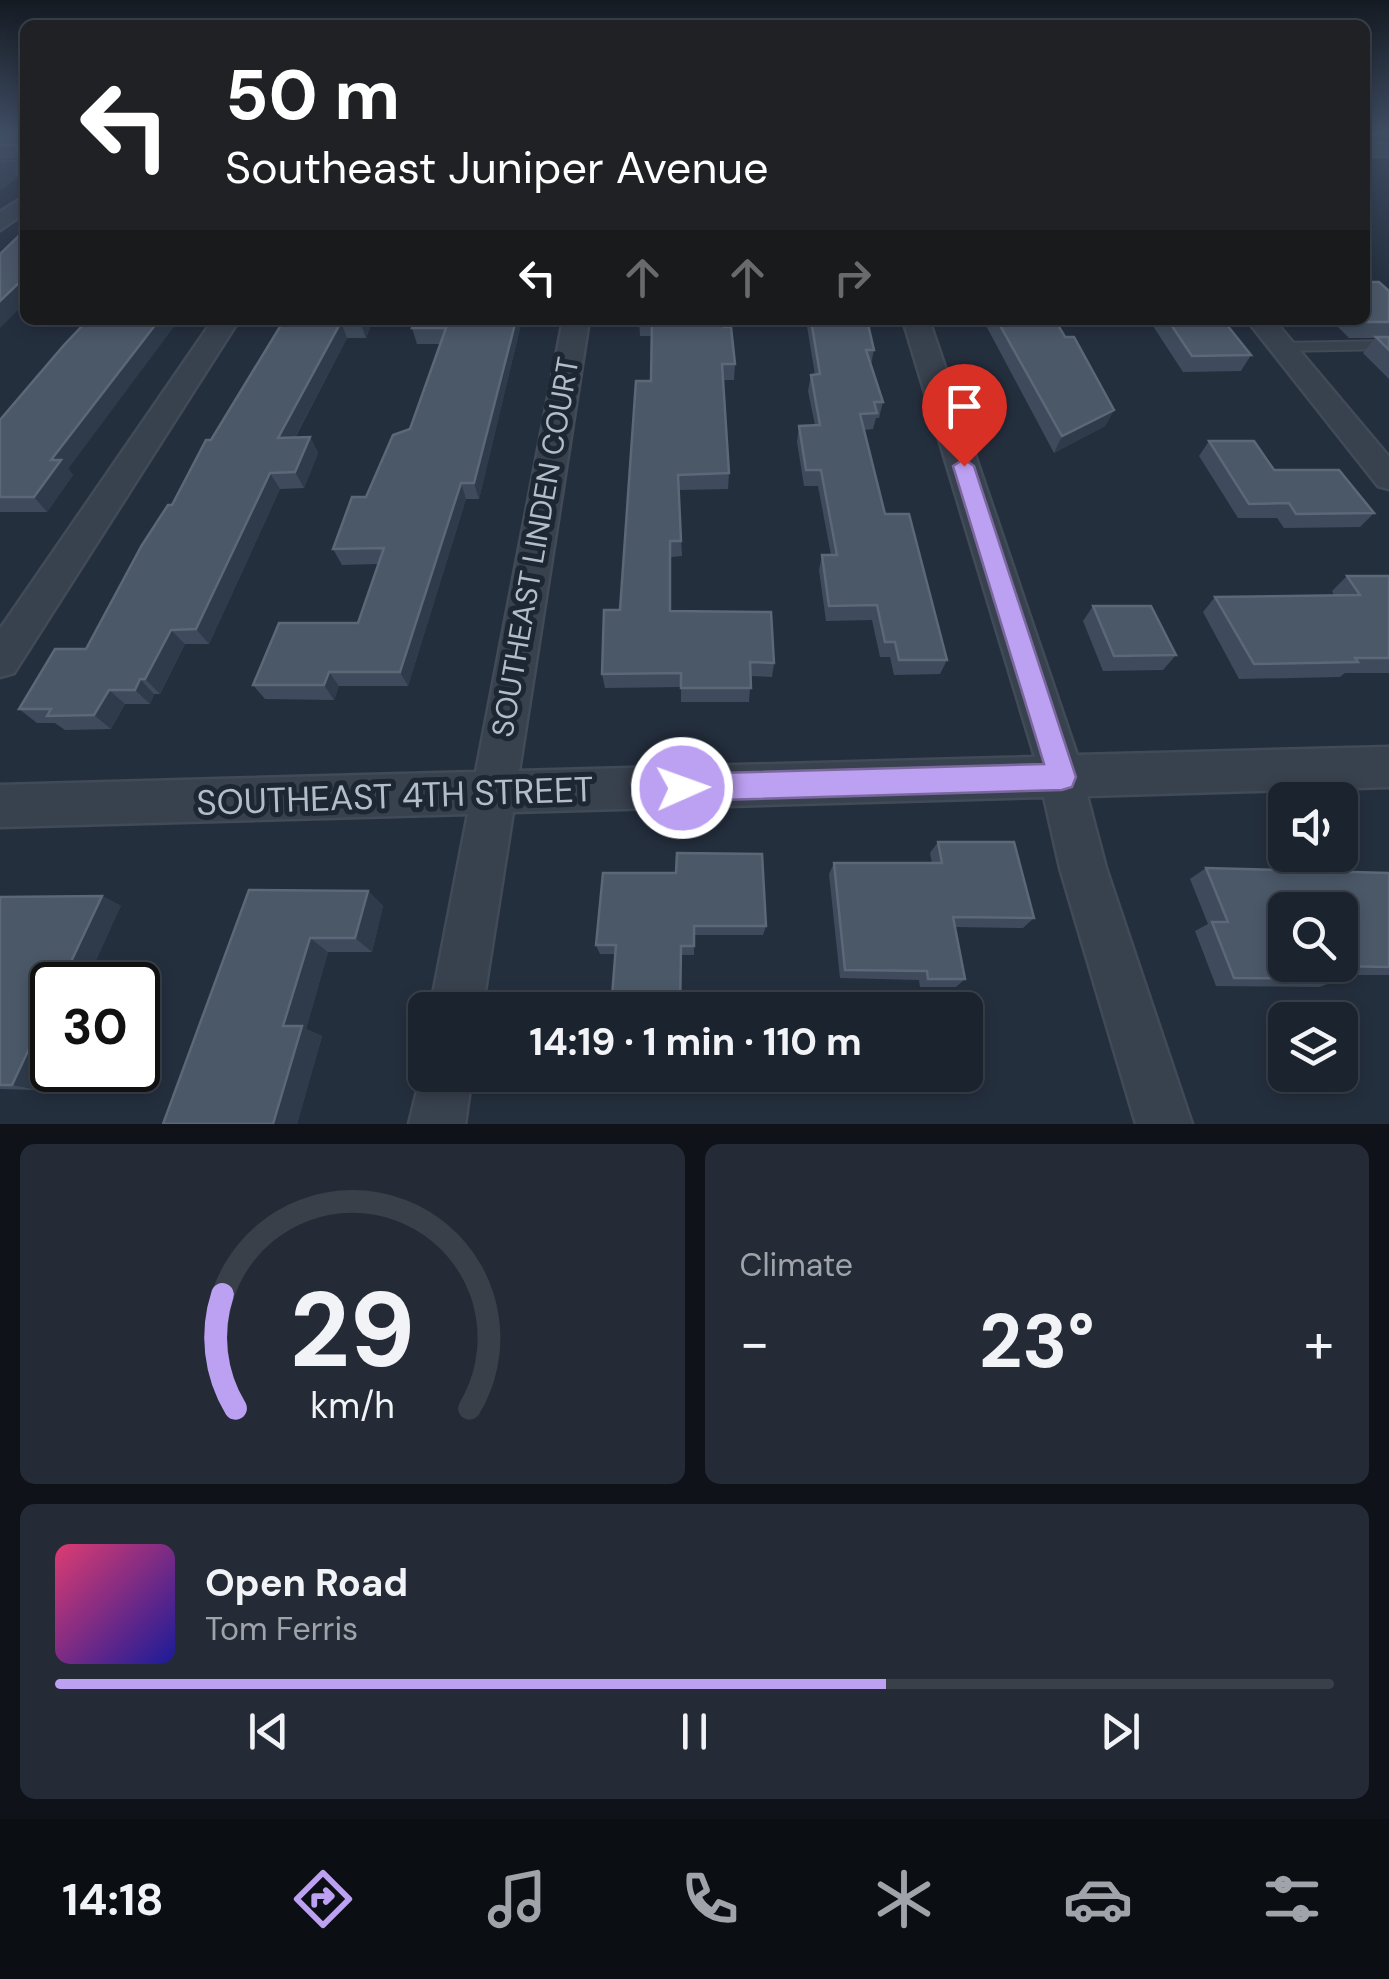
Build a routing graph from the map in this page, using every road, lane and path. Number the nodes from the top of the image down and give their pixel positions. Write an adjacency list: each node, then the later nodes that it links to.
1 (20, 206): 2 (street)
2 (0, 223)
3 (223, 325): 10 (street)
4 (575, 325): 13 (street, SOUTHEAST LINDEN COURT)
5 (918, 325): 12 (street)
6 (1264, 325): 8 (street)
7 (1389, 345): 8 (lane)
8 (1282, 348): 9 (street)
9 (1389, 478)
10 (0, 661)
11 (1389, 767): 12 (street, SOUTHEAST 4TH STREET)
12 (1062, 777): 13 (street, SOUTHEAST 4TH STREET); 18 (street)
13 (492, 793): 14 (street, SOUTHEAST 4TH STREET); 15 (street, SOUTHEAST LINDEN COURT)
14 (0, 806)
15 (459, 992)
16 (442, 1092): 17 (street)
17 (436, 1124)
18 (1164, 1124)

